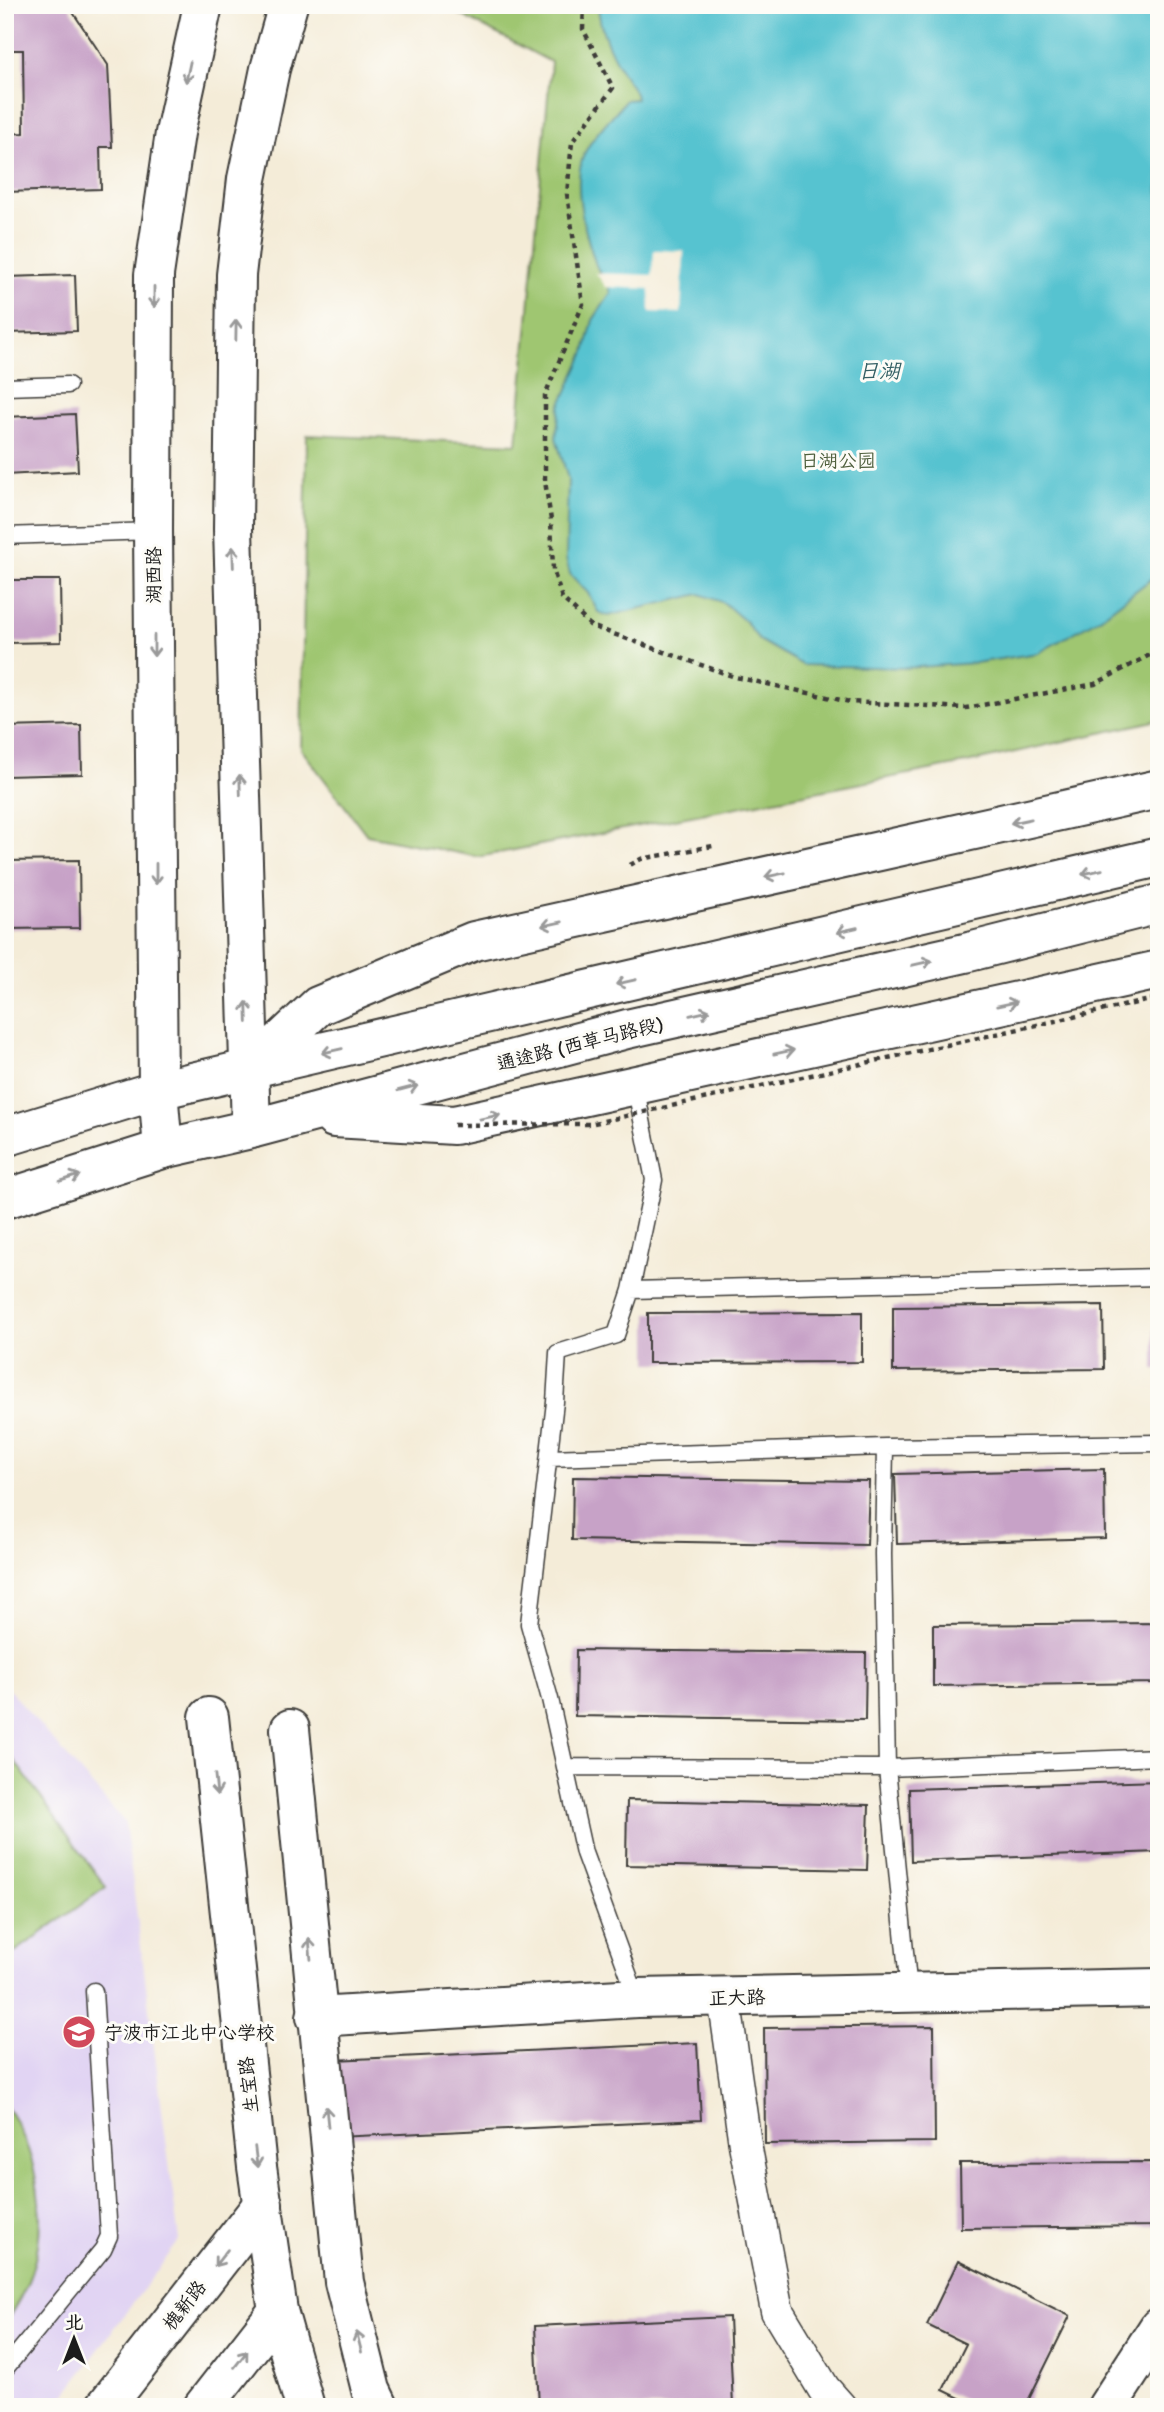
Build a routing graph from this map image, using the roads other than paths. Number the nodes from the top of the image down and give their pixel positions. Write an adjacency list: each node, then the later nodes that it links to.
1 (203, 5): 5 (main road, 湖西路, one-way to 5)
2 (288, 5): 11 (main road, one-way to 2)
3 (68, 385): 4 (lane)
4 (5, 387)
5 (153, 531): 6 (lane); 13 (main road, 湖西路, one-way to 13)
6 (5, 536)
7 (1159, 789): 11 (main road, one-way to 11)
8 (1159, 857): 11 (main road, one-way to 11)
9 (1159, 904): 14 (main road, 通途路 (西草马路段), one-way to 9)
10 (1159, 970): 12 (main road, one-way to 10)
11 (249, 1070): 13 (main road); 15 (main road)
12 (635, 1085): 14 (main road, one-way to 12); 20 (lane)
13 (158, 1090): 16 (main road); 17 (main road, 湖西路)
14 (301, 1116): 15 (main road, 通途路 (西草马路段))
15 (251, 1129): 17 (main road, 通途路 (西草马路段))
16 (5, 1137)
17 (163, 1149): 18 (main road, 通途路 (西草马路段), one-way to 17)
18 (5, 1199)
19 (1159, 1277): 20 (lane)
20 (631, 1290): 23 (lane)
21 (1159, 1443): 22 (lane)
22 (885, 1447): 23 (lane); 28 (lane)
23 (549, 1458): 27 (lane)
24 (209, 1717): 35 (main road, 生宝路, one-way to 35)
25 (290, 1729): 34 (main road, one-way to 25)
26 (1159, 1757): 28 (lane)
27 (565, 1767): 28 (lane); 33 (lane)
28 (887, 1768): 31 (lane)
29 (1159, 1988): 31 (main road, 正大路)
30 (94, 1991): 38 (lane)
31 (909, 1992): 32 (main road, 正大路)
32 (724, 1997): 33 (main road, 正大路); 43 (street)
33 (637, 1998): 34 (main road, 正大路)
34 (317, 2017): 42 (main road, one-way to 34)
35 (263, 2204): 36 (main road, 生宝路); 39 (main road, 槐新路, one-way to 39)
36 (278, 2311): 40 (main road, one-way to 36); 41 (main road, 生宝路)
37 (1159, 2327): 44 (main road)
38 (5, 2369)
39 (105, 2407)
40 (203, 2407)
41 (305, 2407)
42 (379, 2407)
43 (840, 2407)
44 (1107, 2407)

